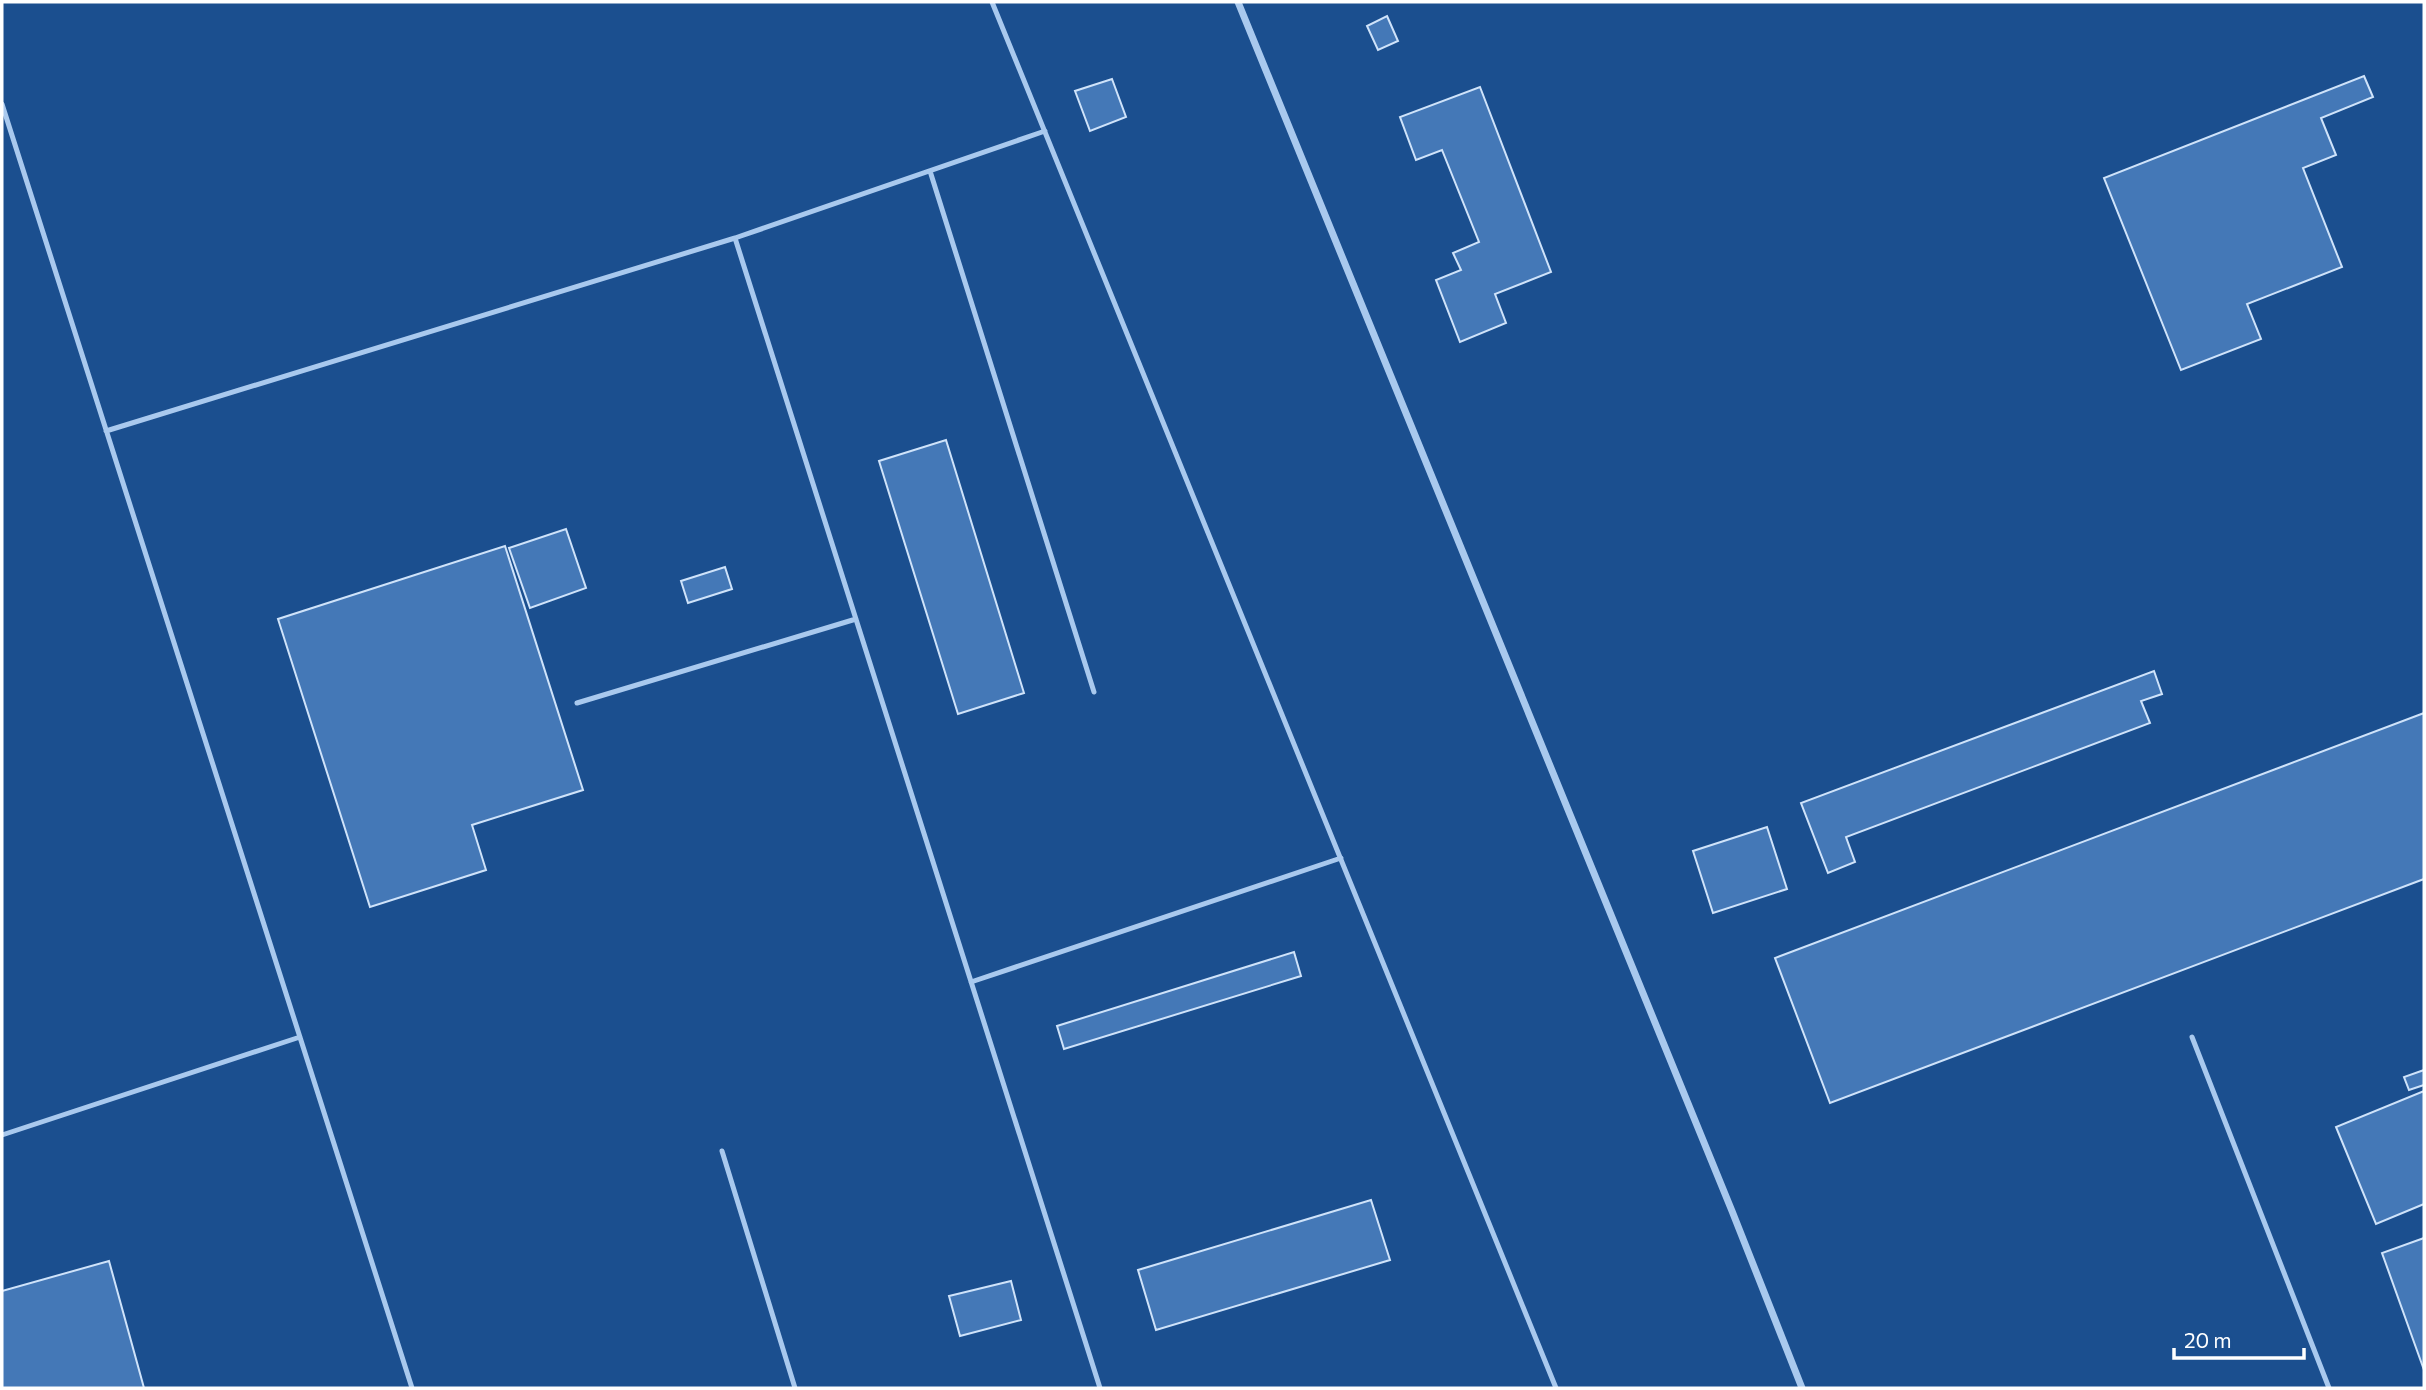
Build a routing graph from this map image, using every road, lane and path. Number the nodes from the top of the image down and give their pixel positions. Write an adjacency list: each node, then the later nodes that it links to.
1 (992, 2): 4 (lane)
2 (1238, 2): 21 (street)
3 (2, 104): 7 (lane)
4 (1045, 131): 5 (lane); 11 (lane)
5 (930, 171): 6 (lane); 9 (lane)
6 (734, 239): 7 (lane); 8 (lane)
7 (106, 431): 13 (lane)
8 (856, 619): 10 (lane); 12 (lane)
9 (1094, 692)
10 (577, 703)
11 (1341, 858): 12 (lane); 20 (lane)
12 (971, 982): 19 (lane)
13 (300, 1037): 15 (lane); 17 (lane)
14 (2192, 1037): 22 (lane)
15 (2, 1134)
16 (722, 1151): 18 (lane)
17 (412, 1388)
18 (795, 1388)
19 (1100, 1388)
20 (1556, 1388)
21 (1802, 1388)
22 (2329, 1388)

